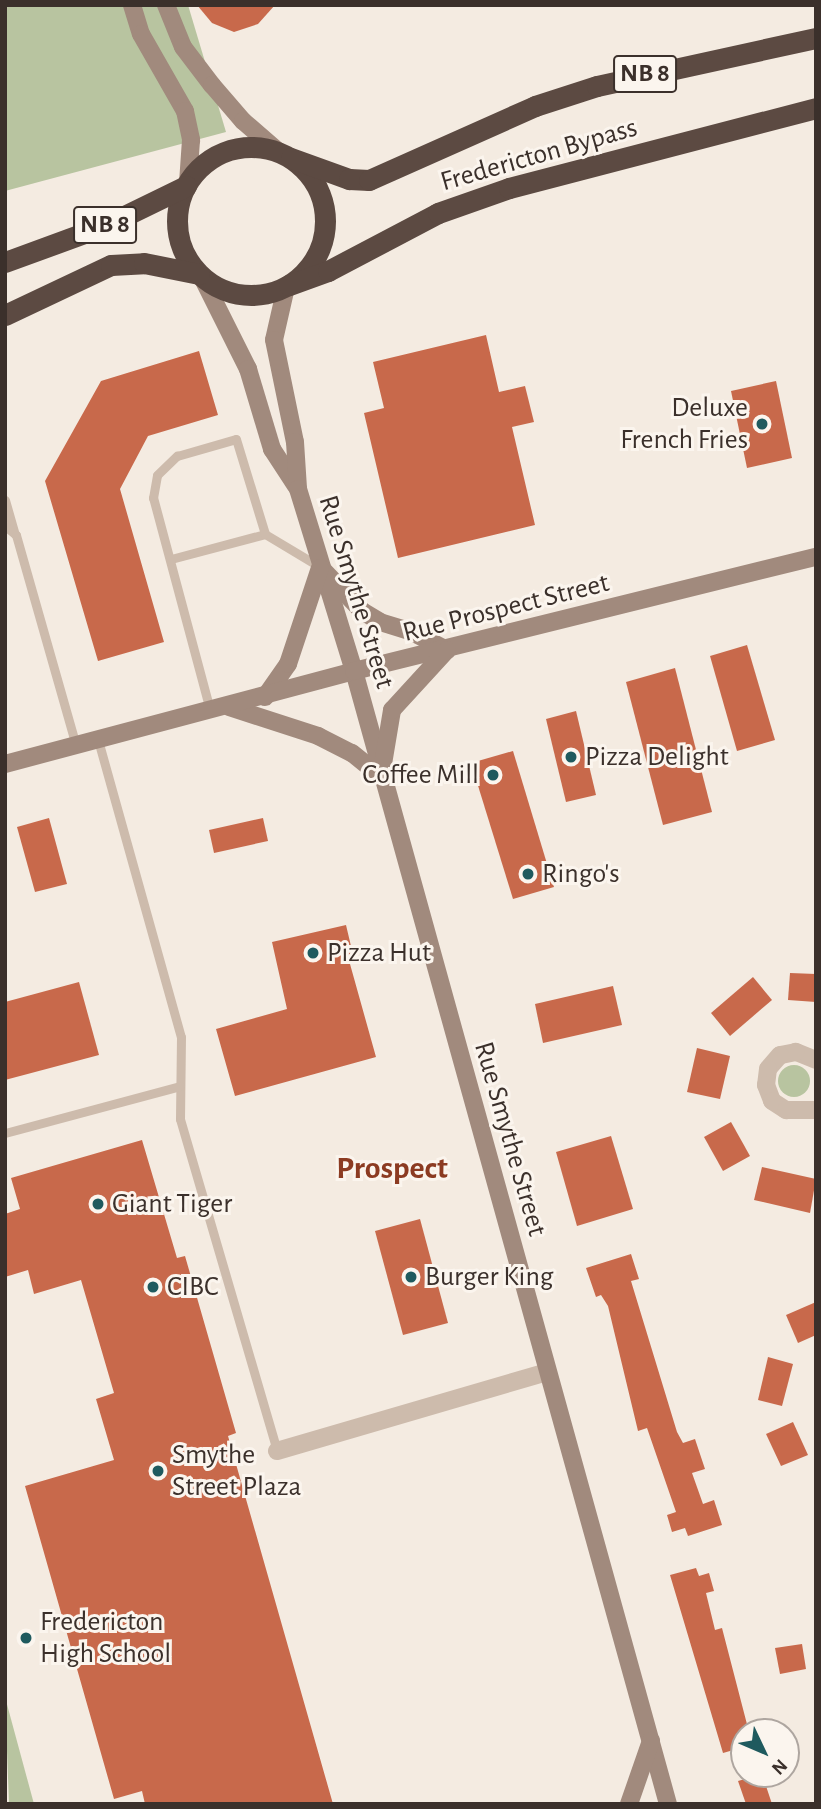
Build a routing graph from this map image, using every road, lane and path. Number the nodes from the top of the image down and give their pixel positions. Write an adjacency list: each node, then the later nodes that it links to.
1 (132, 5): 6 (main road)
2 (166, 5): 5 (main road)
3 (816, 38): 5 (highway, Fredericton Bypass / NB 8)
4 (816, 108): 9 (highway, Fredericton Bypass)
5 (285, 155): 6 (highway); 9 (highway)
6 (187, 185): 7 (highway, NB 8); 8 (highway)
7 (14, 260)
8 (200, 276): 9 (highway); 10 (highway, NB 8); 11 (main road, Rue Smythe Street)
9 (288, 286): 11 (main road, Rue Smythe Street)
10 (5, 315)
11 (298, 489): 18 (main road, Rue Smythe Street)
12 (5, 500): 15 (lane)
13 (5, 526): 15 (lane)
14 (265, 534): 17 (lane); 17 (lane); 18 (lane)
15 (16, 535): 25 (lane)
16 (816, 557): 19 (main road, Rue Prospect Street)
17 (171, 559): 23 (lane)
18 (320, 568): 19 (main road); 20 (main road, Rue Smythe Street); 21 (main road)
19 (447, 650): 20 (main road, Rue Prospect Street); 27 (main road)
20 (354, 671): 21 (main road, Rue Prospect Street); 27 (main road, Rue Smythe Street)
21 (265, 696): 22 (main road, Rue Prospect Street)
22 (229, 707): 23 (main road, Rue Prospect Street); 27 (main road)
23 (210, 712): 24 (main road, Rue Prospect Street)
24 (98, 740): 25 (main road, Rue Prospect Street); 29 (lane)
25 (76, 746): 26 (main road, Rue Prospect Street)
26 (5, 764)
27 (382, 777): 32 (main road, Rue Smythe Street)
28 (816, 1060): 30 (street)
29 (180, 1086): 31 (lane); 33 (lane)
30 (816, 1110)
31 (5, 1133)
32 (548, 1372): 33 (street); 34 (main road, Rue Smythe Street)
33 (277, 1451)
34 (651, 1741): 35 (main road); 36 (main road, Rue Smythe Street)
35 (629, 1804)
36 (668, 1804)

